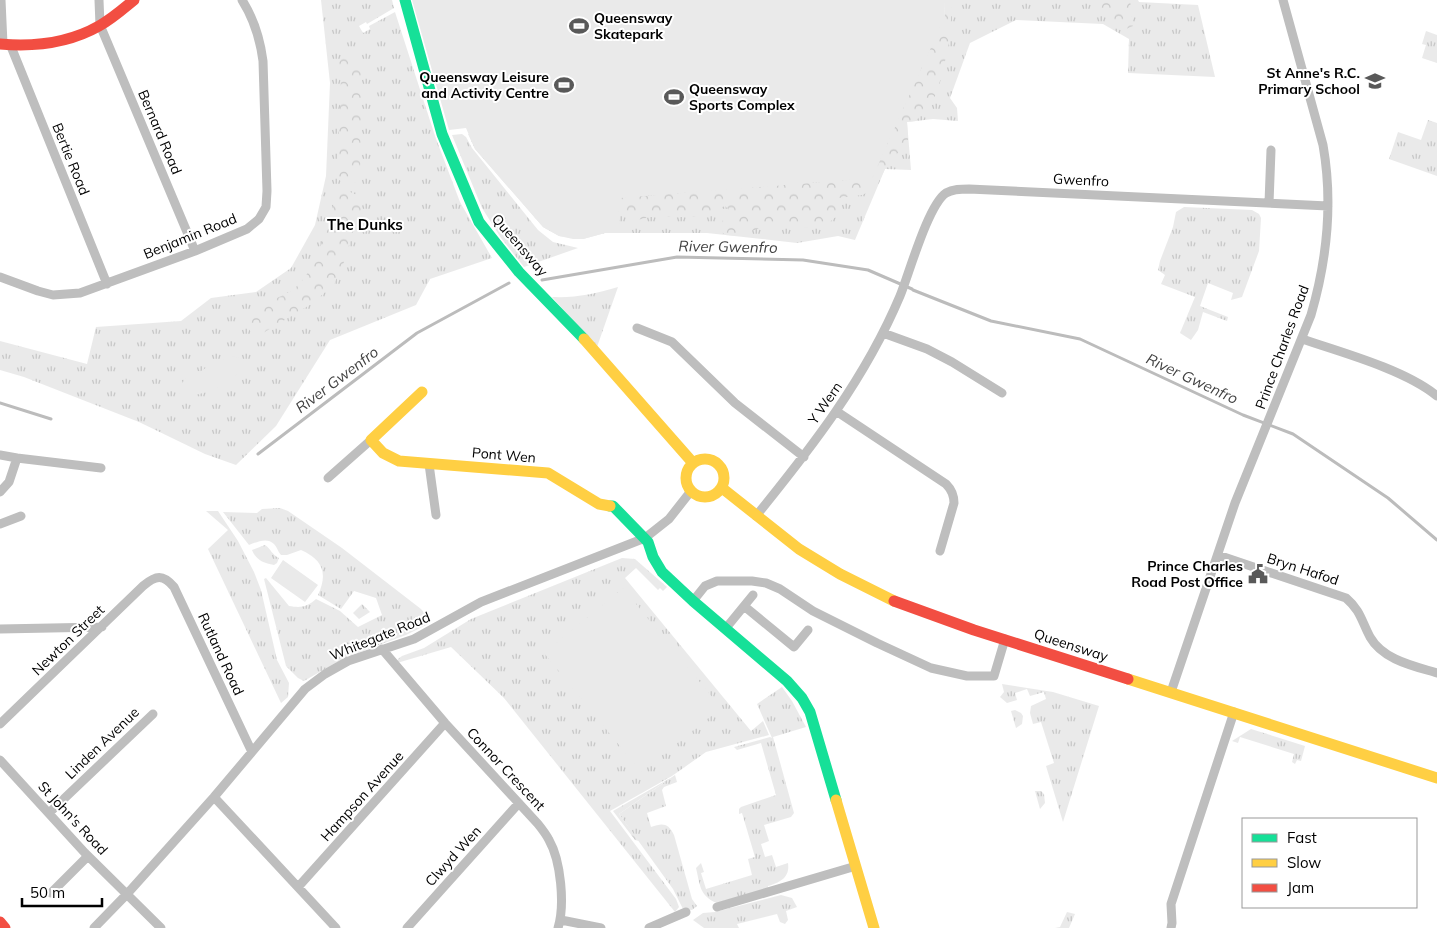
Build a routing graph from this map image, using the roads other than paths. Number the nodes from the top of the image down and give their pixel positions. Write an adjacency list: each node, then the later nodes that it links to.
1 (1, 0): 8 (street, Bertie Road)
2 (99, 0): 7 (street)
3 (134, 0): 7 (street)
4 (242, 0): 12 (street, Benjamin Road)
5 (406, 0): 27 (street, Queensway)
6 (1283, 0): 11 (street, Prince Charles Road)
7 (100, 25): 8 (street); 12 (street, Bernard Road)
8 (5, 44): 14 (street, Bertie Road)
9 (1271, 150): 10 (street)
10 (1268, 203): 11 (street, Gwenfro); 15 (street, Gwenfro)
11 (1328, 206): 18 (street, Prince Charles Road)
12 (195, 251): 14 (street, Benjamin Road)
13 (0, 277): 14 (street, Benjamin Road)
14 (107, 284)
15 (900, 295): 17 (street, Y Wern)
16 (637, 328): 25 (street)
17 (884, 333): 20 (street); 22 (street, Y Wern)
18 (1302, 339): 21 (street); 40 (street, Prince Charles Road)
19 (422, 392): 23 (street)
20 (1002, 393)
21 (1437, 396)
22 (836, 411): 25 (street, Y Wern); 39 (street)
23 (371, 440): 28 (street, Pont Wen); 30 (street)
24 (0, 455): 26 (street)
25 (804, 457): 36 (street, Y Wern)
26 (16, 458): 29 (street); 32 (street)
27 (693, 463): 31 (street); 33 (street)
28 (429, 464): 34 (street); 38 (street, Pont Wen)
29 (101, 468)
30 (328, 478)
31 (722, 488): 33 (street); 36 (street, Queensway)
32 (2, 491)
33 (691, 491): 38 (street, Whitegate Road)
34 (436, 515)
35 (21, 516): 37 (street)
36 (756, 516): 49 (street, Queensway)
37 (0, 524)
38 (645, 538): 43 (street, Pont Wen); 50 (street, Whitegate Road)
39 (940, 551)
40 (1218, 555): 51 (street, Bryn Hafod); 52 (street, Prince Charles Road)
41 (156, 577): 45 (street, Newton Street); 57 (street, Rutland Road)
42 (753, 595): 44 (street)
43 (693, 601): 46 (street, Pont Wen); 49 (street)
44 (744, 606): 46 (street); 48 (street)
45 (102, 627): 47 (street); 55 (street, Newton Street)
46 (726, 628): 64 (street, Pont Wen)
47 (0, 629)
48 (808, 630)
49 (1004, 640): 52 (street, Queensway)
50 (382, 649): 56 (street, Connor Crescent); 57 (street, Whitegate Road)
51 (1437, 673)
52 (1171, 692): 53 (street, Queensway)
53 (1234, 712): 59 (street, Queensway); 80 (street)
54 (153, 714): 62 (street, Linden Avenue)
55 (0, 724)
56 (445, 724): 61 (street, Connor Crescent); 65 (street, Hampson Avenue)
57 (252, 752): 60 (street, Whitegate Road)
58 (0, 760): 62 (street, St John's Road)
59 (1437, 778)
60 (214, 797): 65 (street); 67 (street, Whitegate Road)
61 (519, 803): 71 (street, Connor Crescent); 76 (street, Clwyd Wen)
62 (49, 813): 63 (street, St John's Road)
63 (88, 856): 66 (street); 67 (street, St John's Road)
64 (856, 866): 68 (street); 79 (street, Pont Wen)
65 (299, 886): 75 (street)
66 (51, 893)
67 (127, 894): 73 (street, Whitegate Road); 74 (street, St John's Road)
68 (717, 907)
69 (686, 912): 78 (street)
70 (0, 922): 72 (street)
71 (559, 924): 77 (street)
72 (5, 928)
73 (94, 928)
74 (161, 928)
75 (336, 928)
76 (407, 928)
77 (601, 928)
78 (648, 928)
79 (874, 928)
80 (1171, 928)

